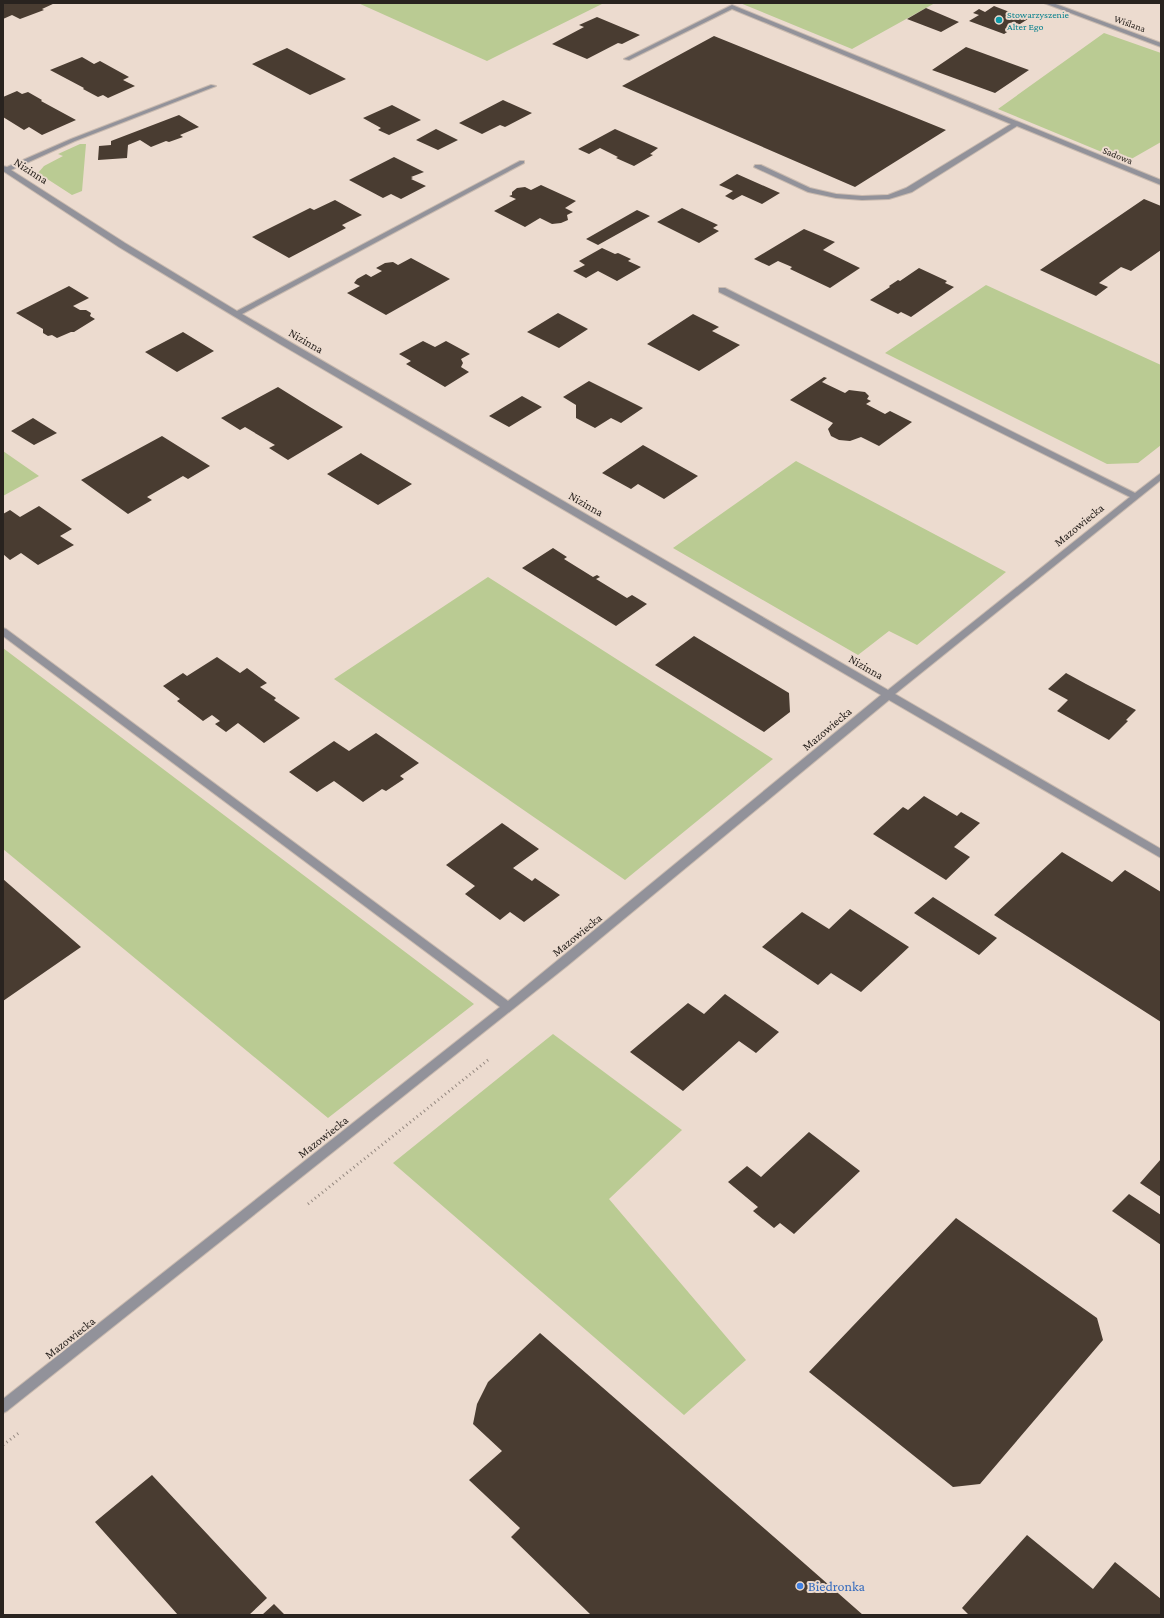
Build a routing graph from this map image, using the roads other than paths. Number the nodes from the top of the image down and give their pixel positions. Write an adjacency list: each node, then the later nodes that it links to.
1 (1047, 3): 2 (street, Wiślana)
2 (1161, 45)
3 (627, 59): 5 (street, Sadowa)
4 (213, 86): 8 (street)
5 (1016, 124): 7 (street); 9 (street, Sadowa)
6 (522, 162): 11 (street)
7 (758, 167)
8 (4, 169): 11 (street, Nizinna)
9 (1161, 183)
10 (722, 290): 13 (street)
11 (237, 314): 15 (street, Nizinna)
12 (1161, 476): 13 (street, Mazowiecka)
13 (1135, 496): 15 (street, Mazowiecka)
14 (3, 630): 17 (street)
15 (888, 695): 16 (street, Nizinna); 17 (street, Mazowiecka)
16 (1161, 854)
17 (508, 1007): 18 (street, Mazowiecka)
18 (3, 1407)

